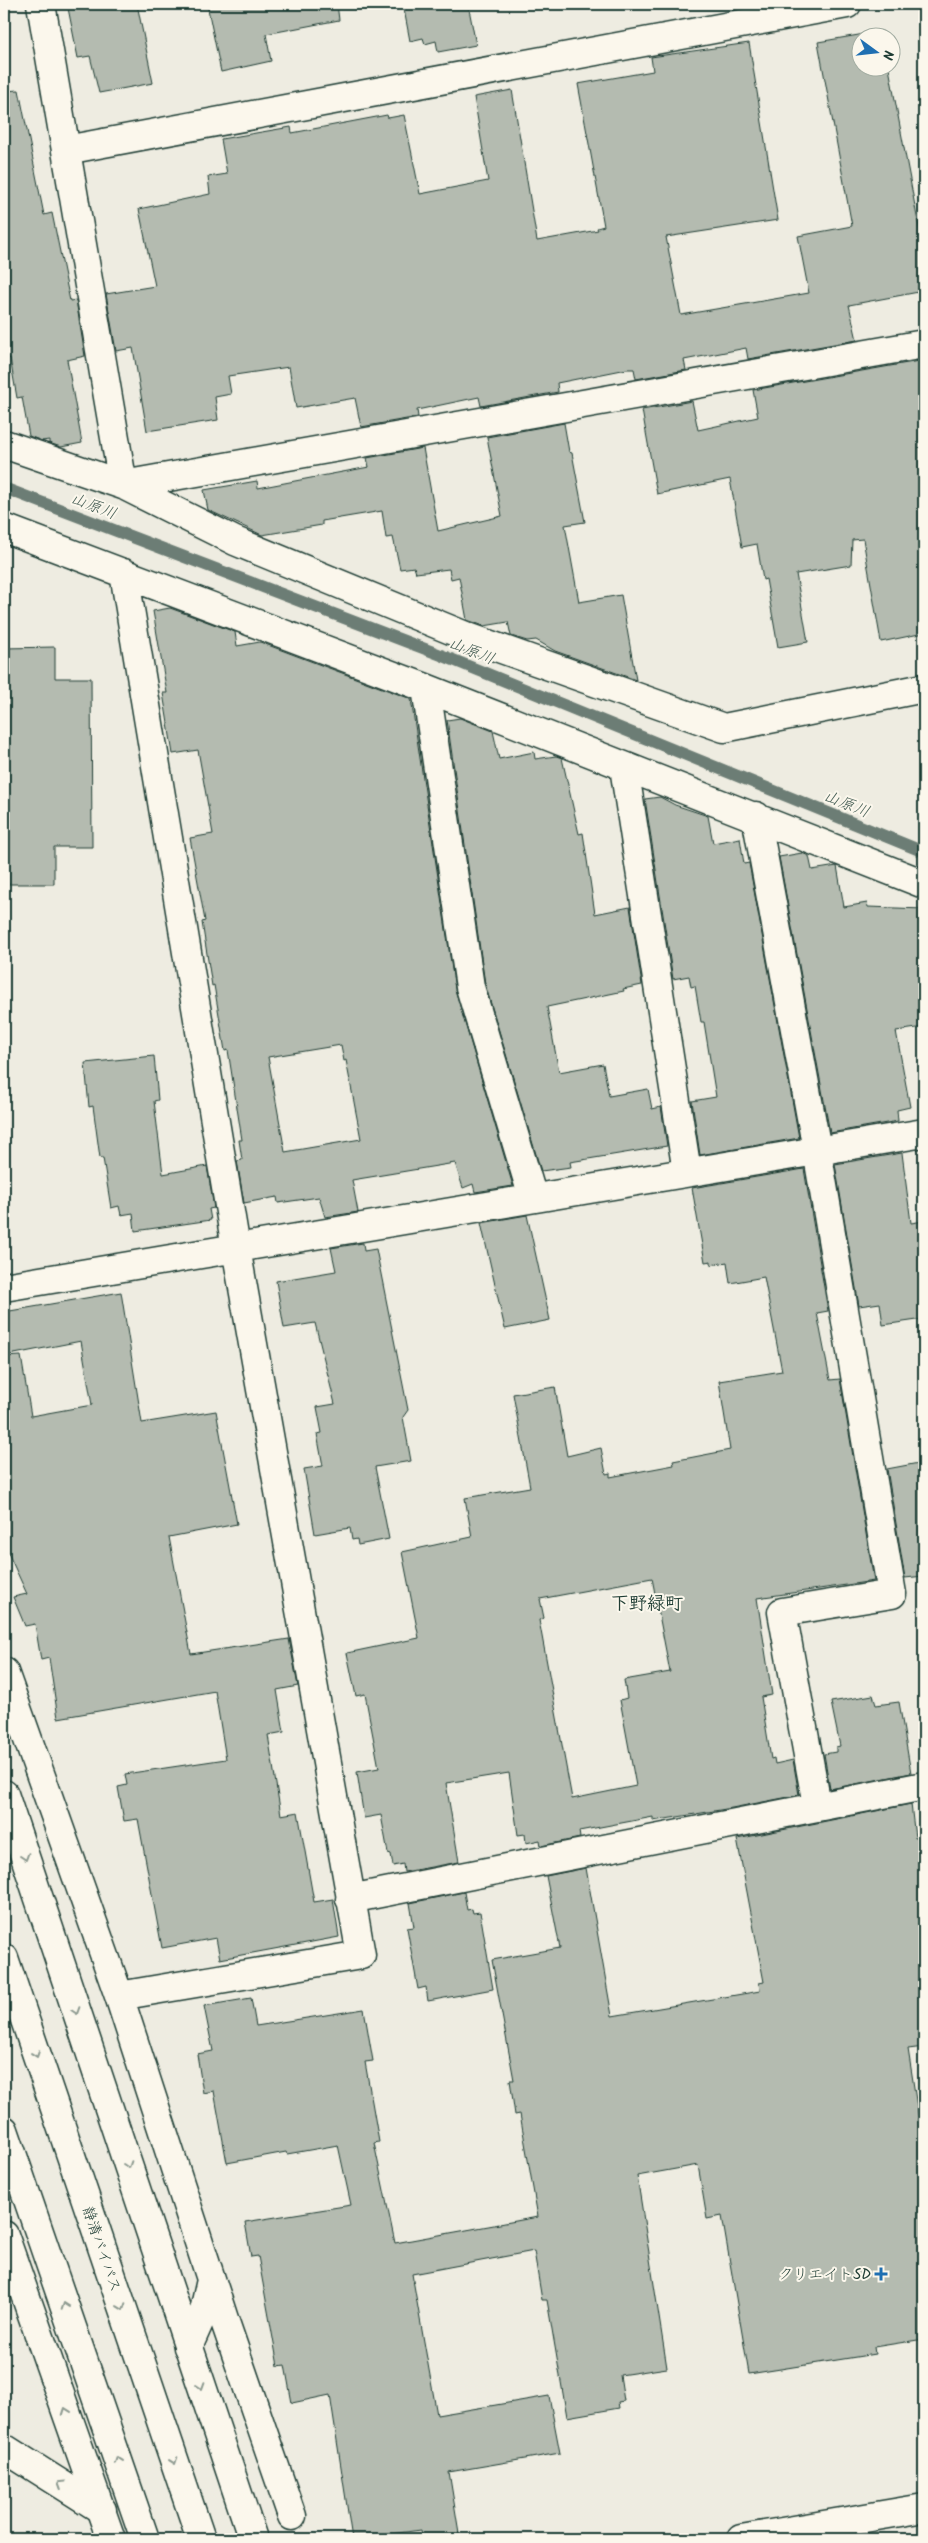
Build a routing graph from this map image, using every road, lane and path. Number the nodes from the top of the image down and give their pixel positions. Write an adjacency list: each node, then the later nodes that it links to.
1 (41, 4): 4 (main road)
2 (847, 4): 3 (main road)
3 (724, 16): 4 (main road)
4 (66, 150): 7 (main road)
5 (924, 344): 7 (main road)
6 (4, 444): 7 (main road)
7 (123, 484): 11 (main road)
8 (4, 528): 9 (main road)
9 (124, 574): 10 (main road); 19 (main road)
10 (426, 688): 12 (main road); 18 (main road)
11 (924, 688)
12 (624, 767): 13 (main road); 17 (main road)
13 (756, 816): 14 (main road); 16 (main road)
14 (924, 884)
15 (924, 1133): 16 (main road)
16 (816, 1150): 17 (main road); 24 (main road)
17 (687, 1172): 18 (main road)
18 (533, 1198): 19 (main road)
19 (236, 1248): 20 (main road); 25 (main road)
20 (4, 1287)
21 (4, 1672): 27 (main road)
22 (924, 1786): 24 (main road)
23 (4, 1794): 31 (main road, one-way to 31)
24 (816, 1805): 25 (main road)
25 (350, 1899): 27 (main road)
26 (4, 1958): 38 (main road, 静清バイパス, one-way to 38)
27 (119, 1996): 30 (main road)
28 (4, 2130): 37 (main road, one-way to 28)
29 (4, 2234): 34 (main road, one-way to 29)
30 (211, 2280): 31 (main road); 35 (main road)
31 (188, 2347): 39 (main road, one-way to 39)
32 (4, 2448): 34 (main road, one-way to 32)
33 (924, 2508): 40 (main road)
34 (102, 2510): 36 (main road)
35 (292, 2516)
36 (112, 2539)
37 (145, 2539)
38 (201, 2539)
39 (253, 2539)
40 (741, 2539)

